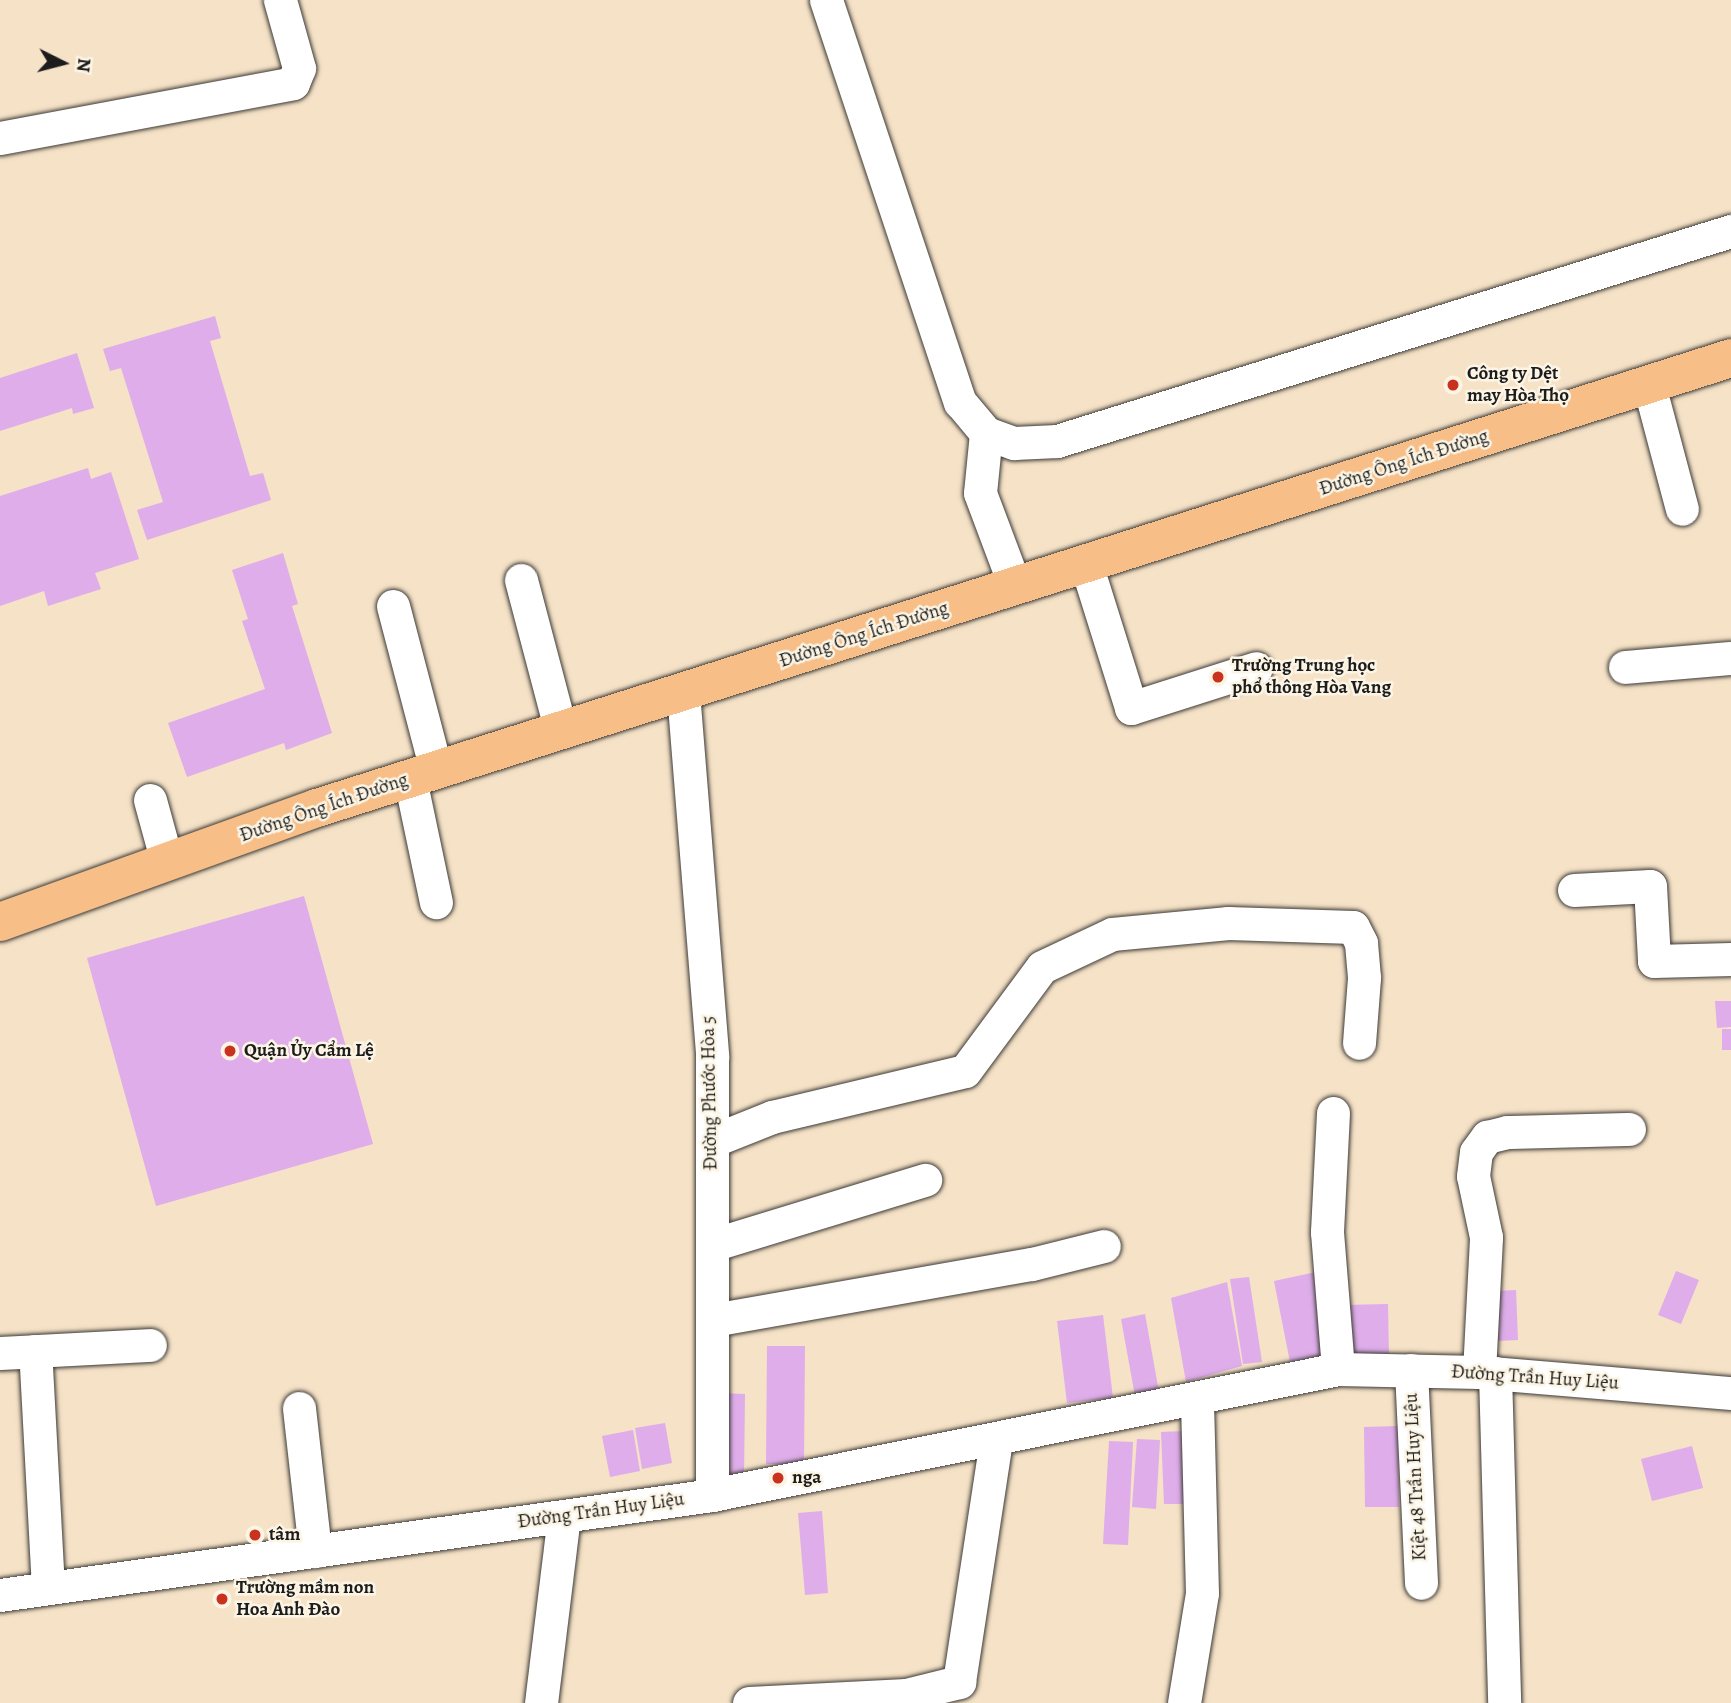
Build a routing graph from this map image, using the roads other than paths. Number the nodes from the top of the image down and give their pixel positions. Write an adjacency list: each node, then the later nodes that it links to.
1 (280, 0): 3 (street)
2 (826, 0): 7 (street)
3 (0, 138)
4 (1731, 231): 7 (street)
5 (1731, 358): 6 (main road, Đường Ông Ích Đường)
6 (1649, 385): 8 (street); 9 (main road, Đường Ông Ích Đường)
7 (986, 433): 11 (street)
8 (1682, 509)
9 (1086, 564): 11 (main road, Đường Ông Ích Đường); 15 (street)
10 (521, 580): 17 (street)
11 (1015, 586): 16 (main road, Đường Ông Ích Đường)
12 (393, 606): 18 (street)
13 (1731, 658): 14 (street)
14 (1625, 667)
15 (1256, 668)
16 (683, 692): 17 (main road, Đường Ông Ích Đường); 28 (street, Đường Phước Hòa 5)
17 (561, 731): 18 (main road, Đường Ông Ích Đường)
18 (423, 775): 20 (main road, Đường Ông Ích Đường); 22 (street)
19 (150, 800): 20 (street)
20 (167, 862): 23 (main road, Đường Ông Ích Đường)
21 (1574, 891): 24 (street)
22 (436, 902)
23 (0, 922)
24 (1731, 959)
25 (1359, 1043): 28 (street)
26 (1333, 1113): 36 (street)
27 (1629, 1129): 38 (street)
28 (712, 1141): 30 (street, Đường Phước Hòa 5)
29 (925, 1180): 30 (street)
30 (712, 1245): 32 (street, Đường Phước Hòa 5)
31 (1104, 1246): 32 (street)
32 (713, 1320): 43 (street, Đường Phước Hòa 5)
33 (150, 1345): 34 (street)
34 (36, 1351): 35 (street); 47 (street)
35 (0, 1353)
36 (1338, 1369): 37 (street, Đường Trần Huy Liệu); 40 (street, Đường Trần Huy Liệu)
37 (1411, 1370): 38 (street, Đường Trần Huy Liệu); 46 (street, Kiệt 48 Trần Huy Liệu)
38 (1487, 1373): 39 (street, Đường Trần Huy Liệu); 53 (street)
39 (1731, 1393)
40 (1197, 1398): 42 (street, Đường Trần Huy Liệu); 52 (street)
41 (299, 1408): 45 (street)
42 (996, 1439): 43 (street, Đường Trần Huy Liệu); 49 (street)
43 (712, 1495): 44 (street, Đường Trần Huy Liệu)
44 (565, 1517): 45 (street, Đường Trần Huy Liệu); 50 (street)
45 (315, 1551): 47 (street, Đường Trần Huy Liệu)
46 (1421, 1583)
47 (48, 1588): 48 (street, Đường Trần Huy Liệu)
48 (0, 1595)
49 (911, 1699): 51 (street)
50 (541, 1703)
51 (749, 1703)
52 (1184, 1703)
53 (1504, 1703)

